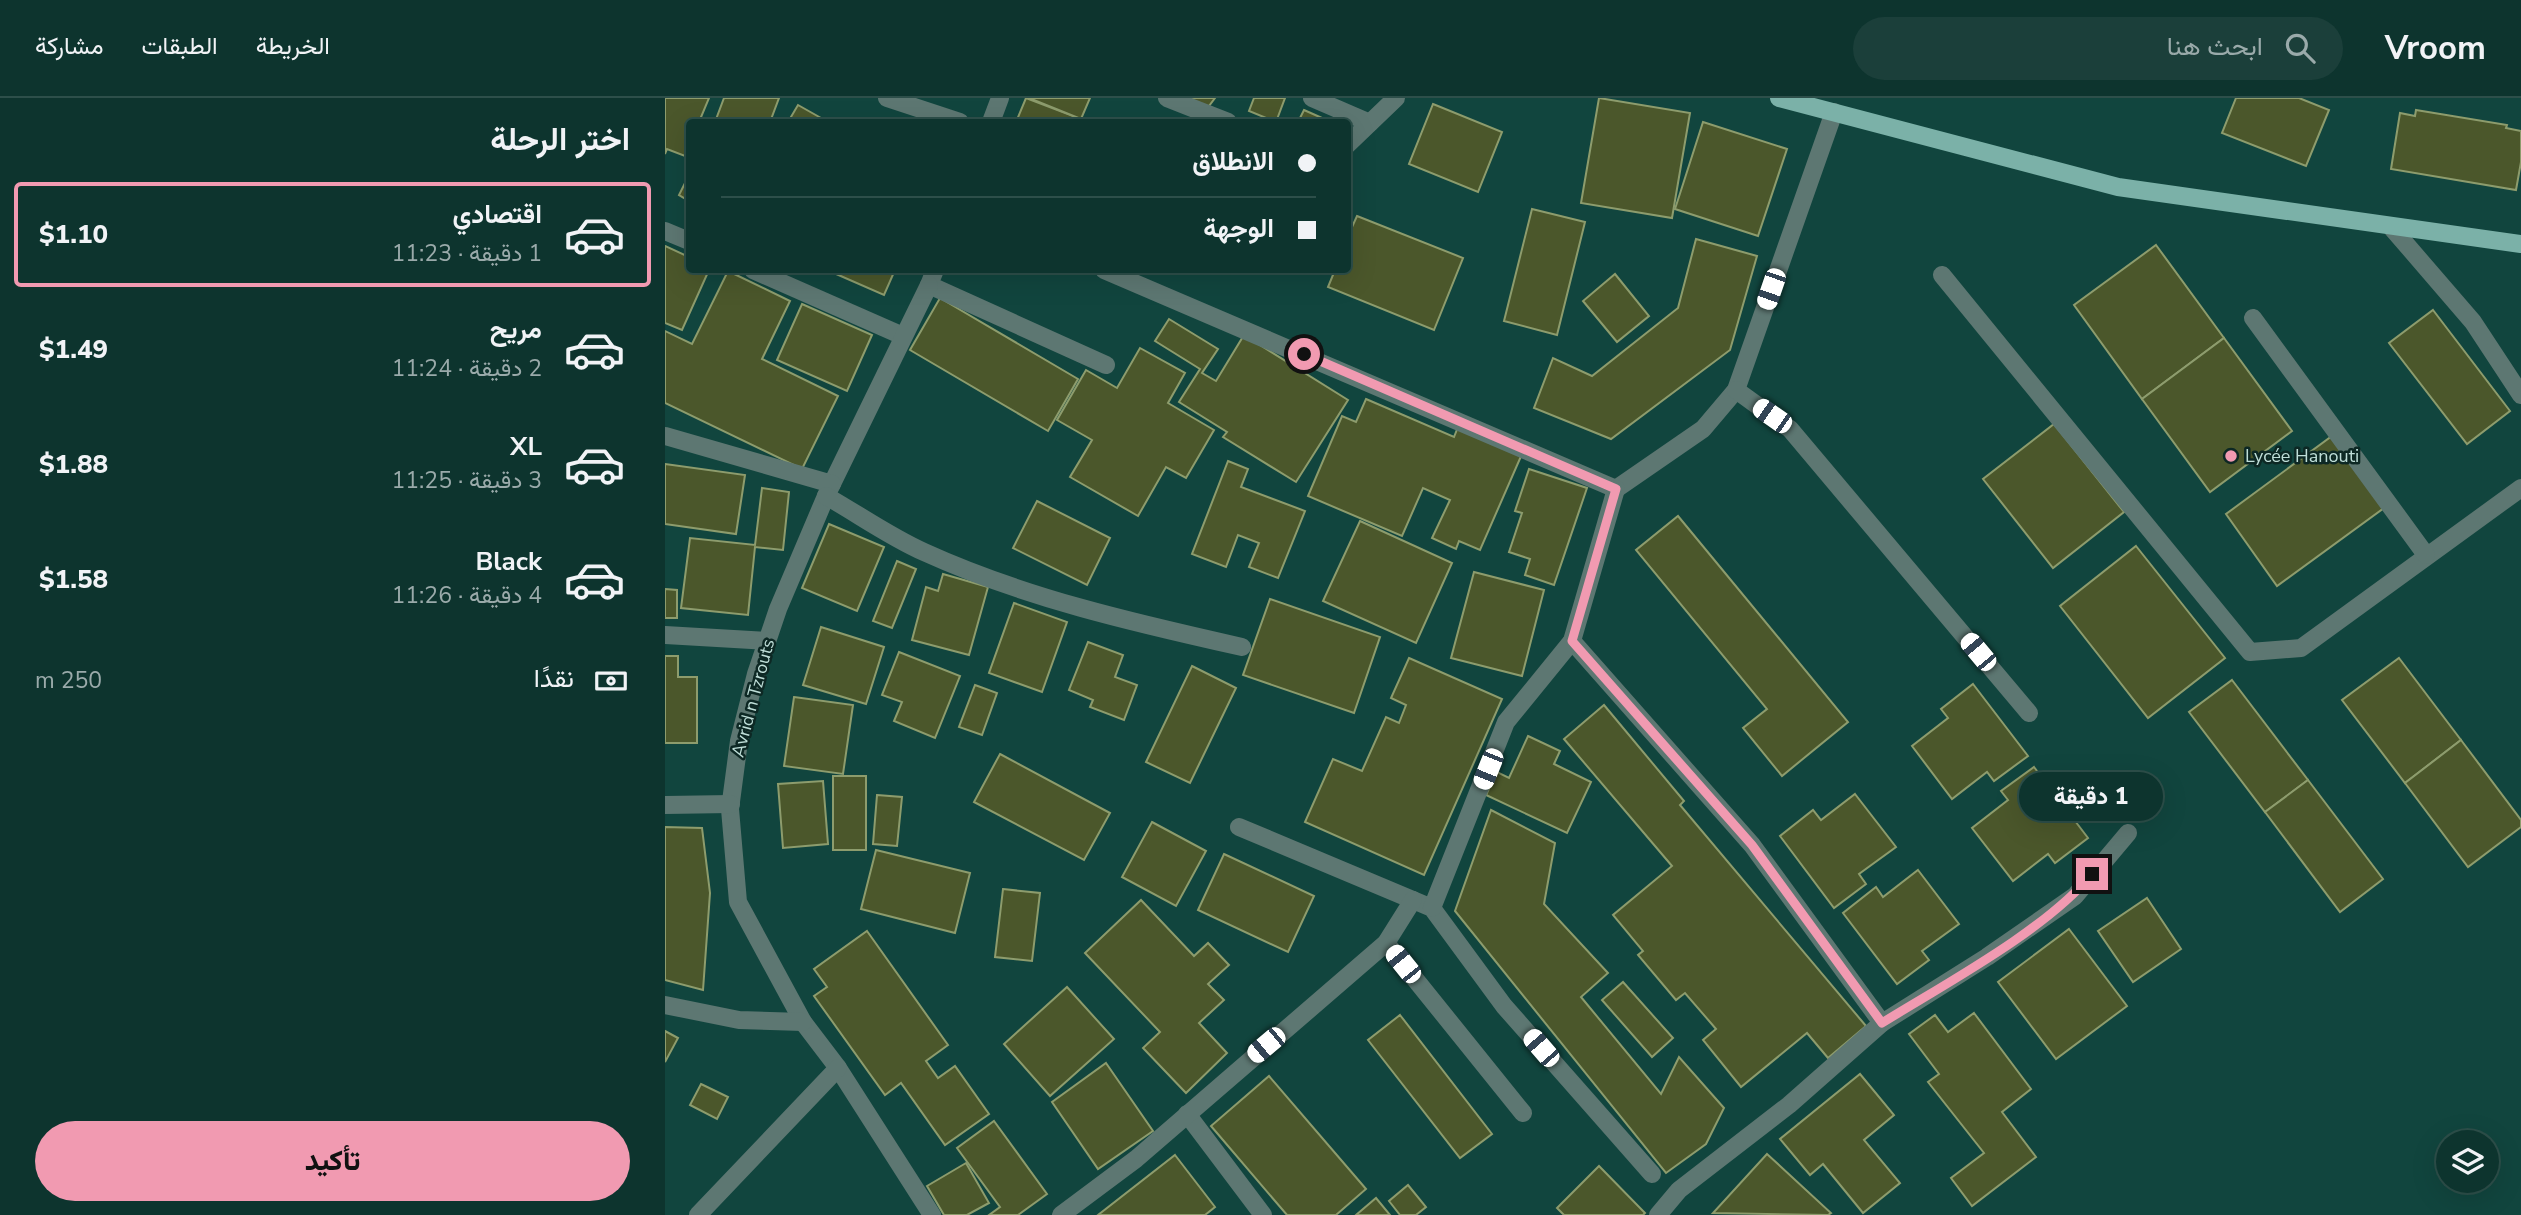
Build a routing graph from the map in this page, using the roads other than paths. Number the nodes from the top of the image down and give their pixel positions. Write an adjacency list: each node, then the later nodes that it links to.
1 (887, 98): 8 (street)
2 (1000, 98): 9 (street)
3 (1167, 98): 10 (street)
4 (1312, 98): 11 (street)
5 (1396, 98): 11 (street)
6 (1779, 98): 7 (main road)
7 (1834, 112): 13 (main road); 24 (street)
8 (951, 119)
9 (992, 119)
10 (1220, 119)
11 (1370, 123): 12 (street)
12 (1351, 141)
13 (2392, 228): 16 (main road); 25 (street)
14 (665, 231): 15 (street)
15 (686, 241)
16 (2521, 244)
17 (760, 273): 22 (street)
18 (1111, 273): 28 (street)
19 (1942, 275): 30 (street)
20 (932, 277): 22 (street, Avrid n Tzrouts); 23 (street)
21 (2253, 318): 30 (street)
22 (903, 336): 29 (street, Avrid n Tzrouts)
23 (1106, 365)
24 (1736, 390): 28 (street); 35 (street)
25 (2521, 395)
26 (665, 436): 29 (street)
27 (2521, 488): 30 (street)
28 (1616, 489): 33 (street)
29 (829, 490): 32 (street, Avrid n Tzrouts); 34 (street)
30 (2426, 555)
31 (665, 635): 32 (street)
32 (767, 641): 37 (street, Avrid n Tzrouts)
33 (1572, 641): 41 (street); 45 (street)
34 (1242, 648)
35 (2029, 713)
36 (665, 804): 37 (street)
37 (731, 804): 44 (street, Avrid n Tzrouts)
38 (1239, 827): 40 (street)
39 (2128, 832): 45 (street)
40 (1413, 900): 41 (street); 42 (street)
41 (1432, 908): 49 (street)
42 (1386, 943): 47 (street); 48 (street)
43 (665, 1005): 44 (street)
44 (803, 1023): 46 (street, Avrid n Tzrouts)
45 (1882, 1023): 54 (street)
46 (838, 1068): 50 (street); 51 (street, Avrid n Tzrouts)
47 (1523, 1113)
48 (1187, 1114): 52 (street); 53 (street)
49 (1652, 1174)
50 (698, 1215)
51 (932, 1215)
52 (1061, 1215)
53 (1263, 1215)
54 (1658, 1215)

